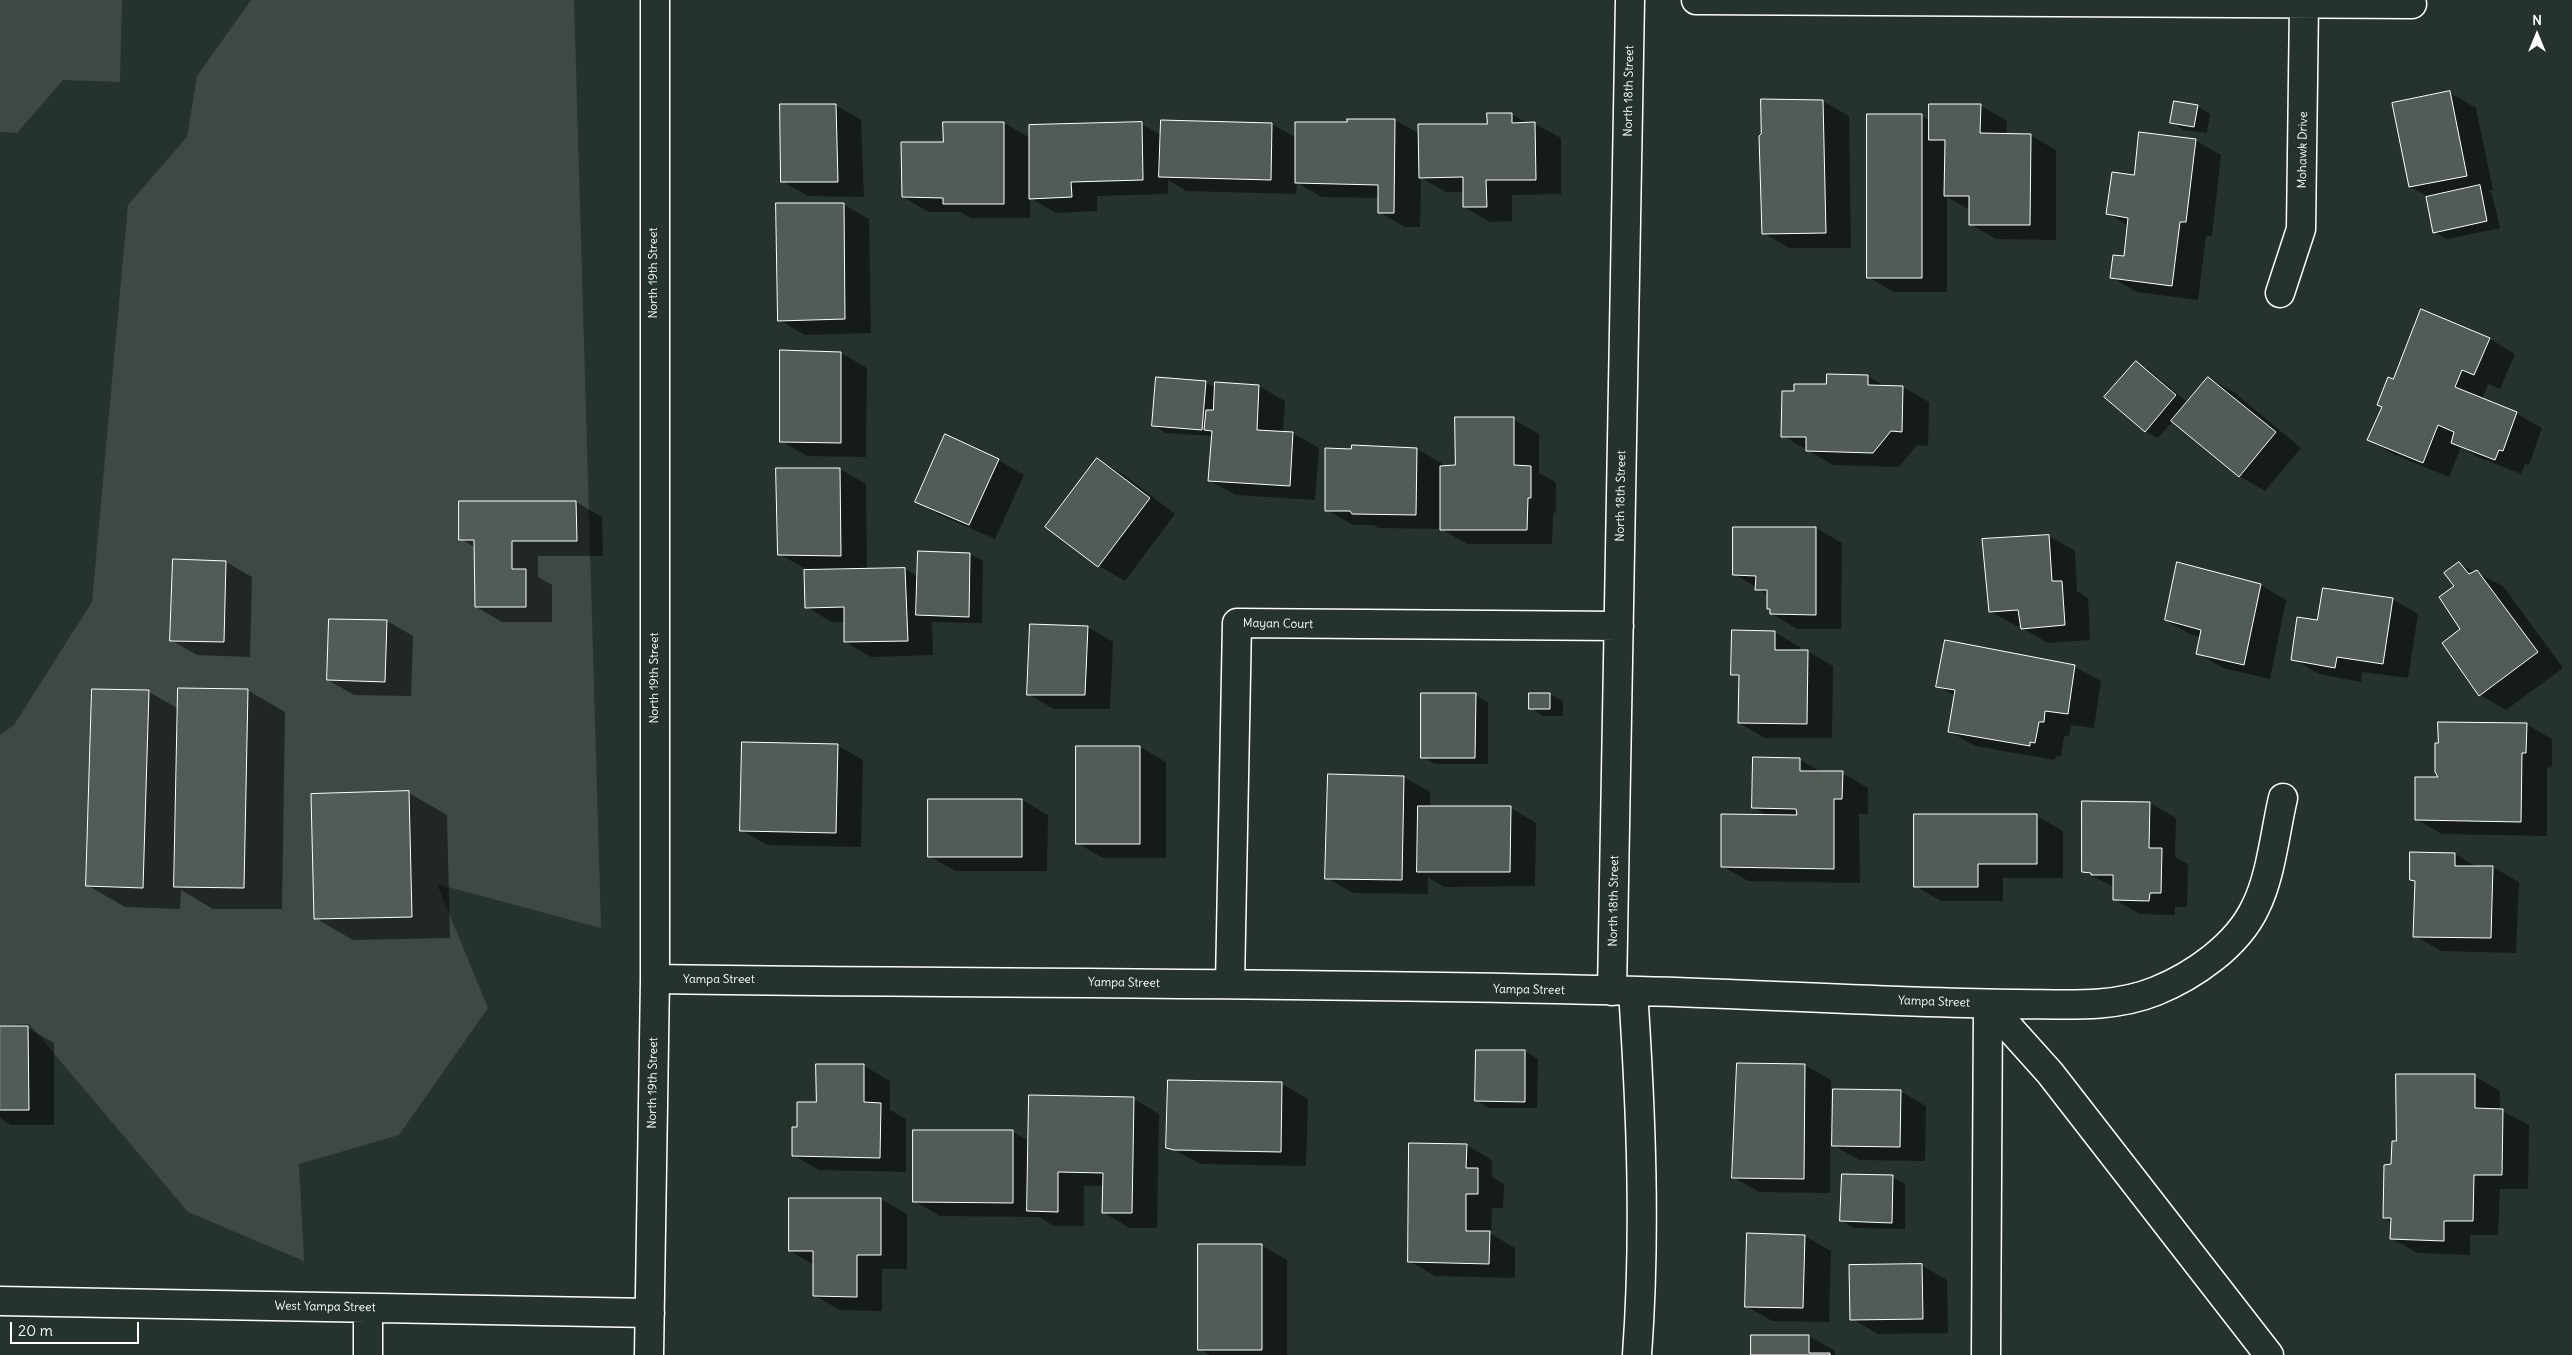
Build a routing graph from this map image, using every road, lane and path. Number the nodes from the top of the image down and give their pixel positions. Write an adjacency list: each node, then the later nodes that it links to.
1 (655, 0): 10 (street, North 19th Street)
2 (1630, 0): 8 (street, North 18th Street)
3 (1696, 0): 4 (street)
4 (1969, 1): 5 (street)
5 (2304, 4): 6 (street); 7 (street, Mohawk Drive)
6 (2412, 4)
7 (2280, 294)
8 (1619, 626): 11 (street, Mayan Court); 12 (street, North 18th Street)
9 (2283, 798): 13 (street, Yampa Street)
10 (655, 979): 11 (street, Yampa Street); 16 (street, North 19th Street)
11 (1230, 984): 12 (street, Yampa Street)
12 (1623, 991): 13 (street, Yampa Street); 19 (street, North 18th Street)
13 (1988, 1004): 20 (street); 21 (street)
14 (0, 1301): 15 (street, West Yampa Street)
15 (368, 1308): 16 (street, West Yampa Street); 17 (street)
16 (650, 1313): 18 (street, North 19th Street)
17 (368, 1355)
18 (649, 1355)
19 (1637, 1355)
20 (1986, 1355)
21 (2269, 1355)

